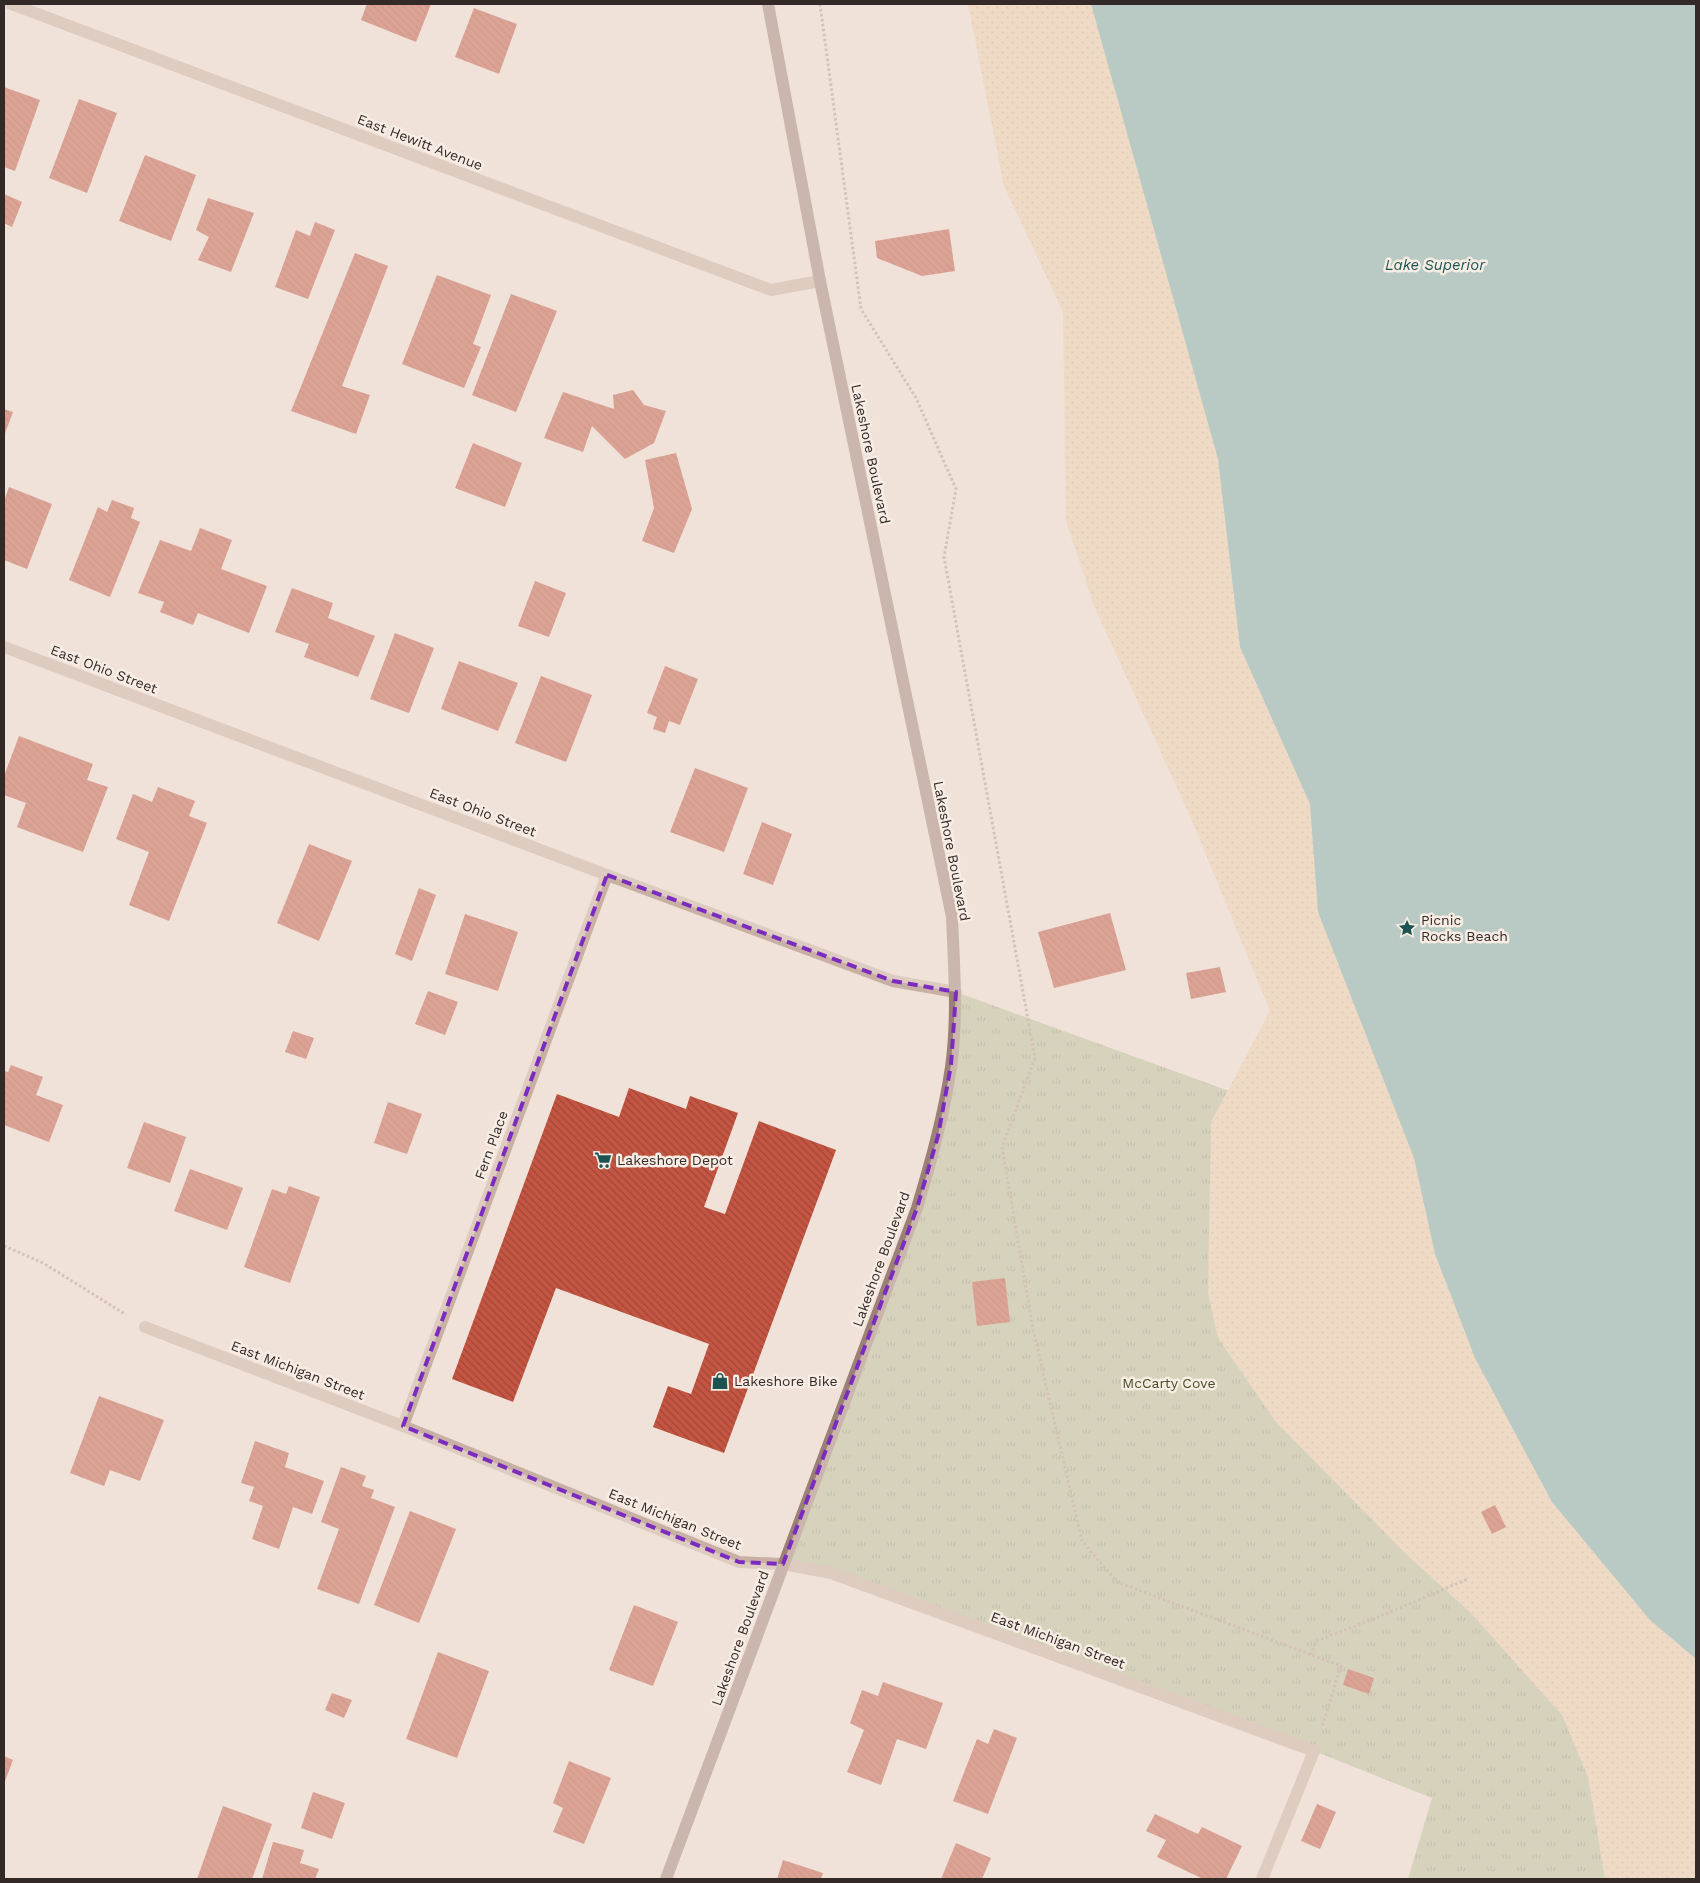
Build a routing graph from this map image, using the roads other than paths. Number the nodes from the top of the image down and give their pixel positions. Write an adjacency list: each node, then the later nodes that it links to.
1 (11, 4): 3 (street, East Hewitt Avenue)
2 (768, 4): 3 (street, Lakeshore Boulevard)
3 (820, 281): 6 (street, Lakeshore Boulevard)
4 (4, 647): 5 (street, East Ohio Street)
5 (607, 875): 6 (street, East Ohio Street); 8 (street, Fern Place)
6 (956, 992): 9 (street, Lakeshore Boulevard)
7 (145, 1327): 8 (street, East Michigan Street)
8 (404, 1426): 9 (street, East Michigan Street)
9 (783, 1564): 10 (street, Lakeshore Boulevard); 11 (street, East Michigan Street)
10 (666, 1879)
11 (1262, 1879)

